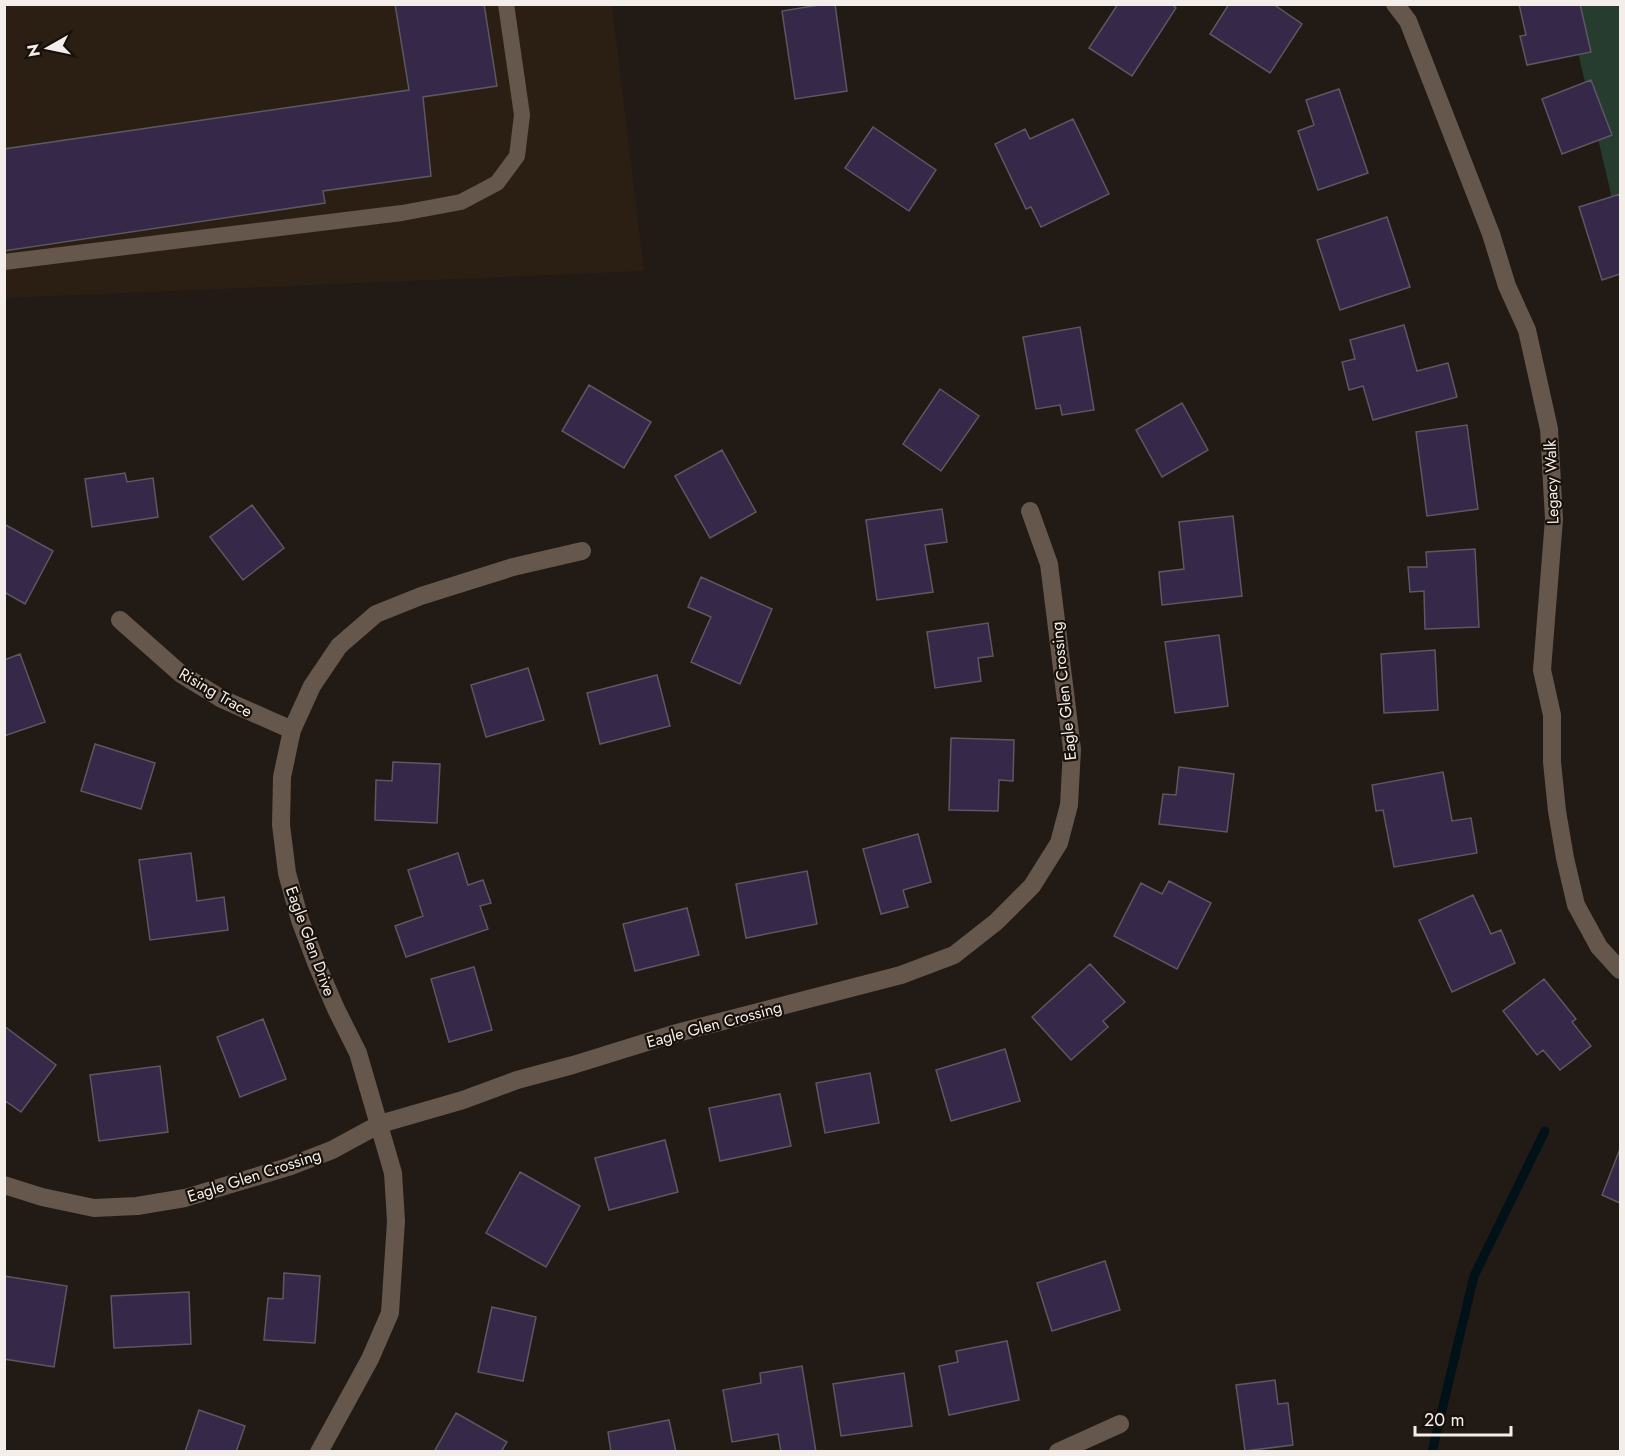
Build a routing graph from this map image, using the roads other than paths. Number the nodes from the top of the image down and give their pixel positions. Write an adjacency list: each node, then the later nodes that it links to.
1 (506, 4): 3 (lane)
2 (1395, 4): 8 (street, Legacy Walk)
3 (4, 262)
4 (1030, 511): 9 (street, Eagle Glen Crossing)
5 (582, 550): 7 (street, Eagle Glen Drive)
6 (120, 620): 7 (street, Rising Trace)
7 (292, 730): 9 (street, Eagle Glen Drive)
8 (1620, 970)
9 (380, 1124): 10 (street, Eagle Glen Crossing); 12 (street, Eagle Glen Drive)
10 (4, 1185)
11 (1120, 1424): 13 (street)
12 (319, 1452)
13 (1058, 1452)

